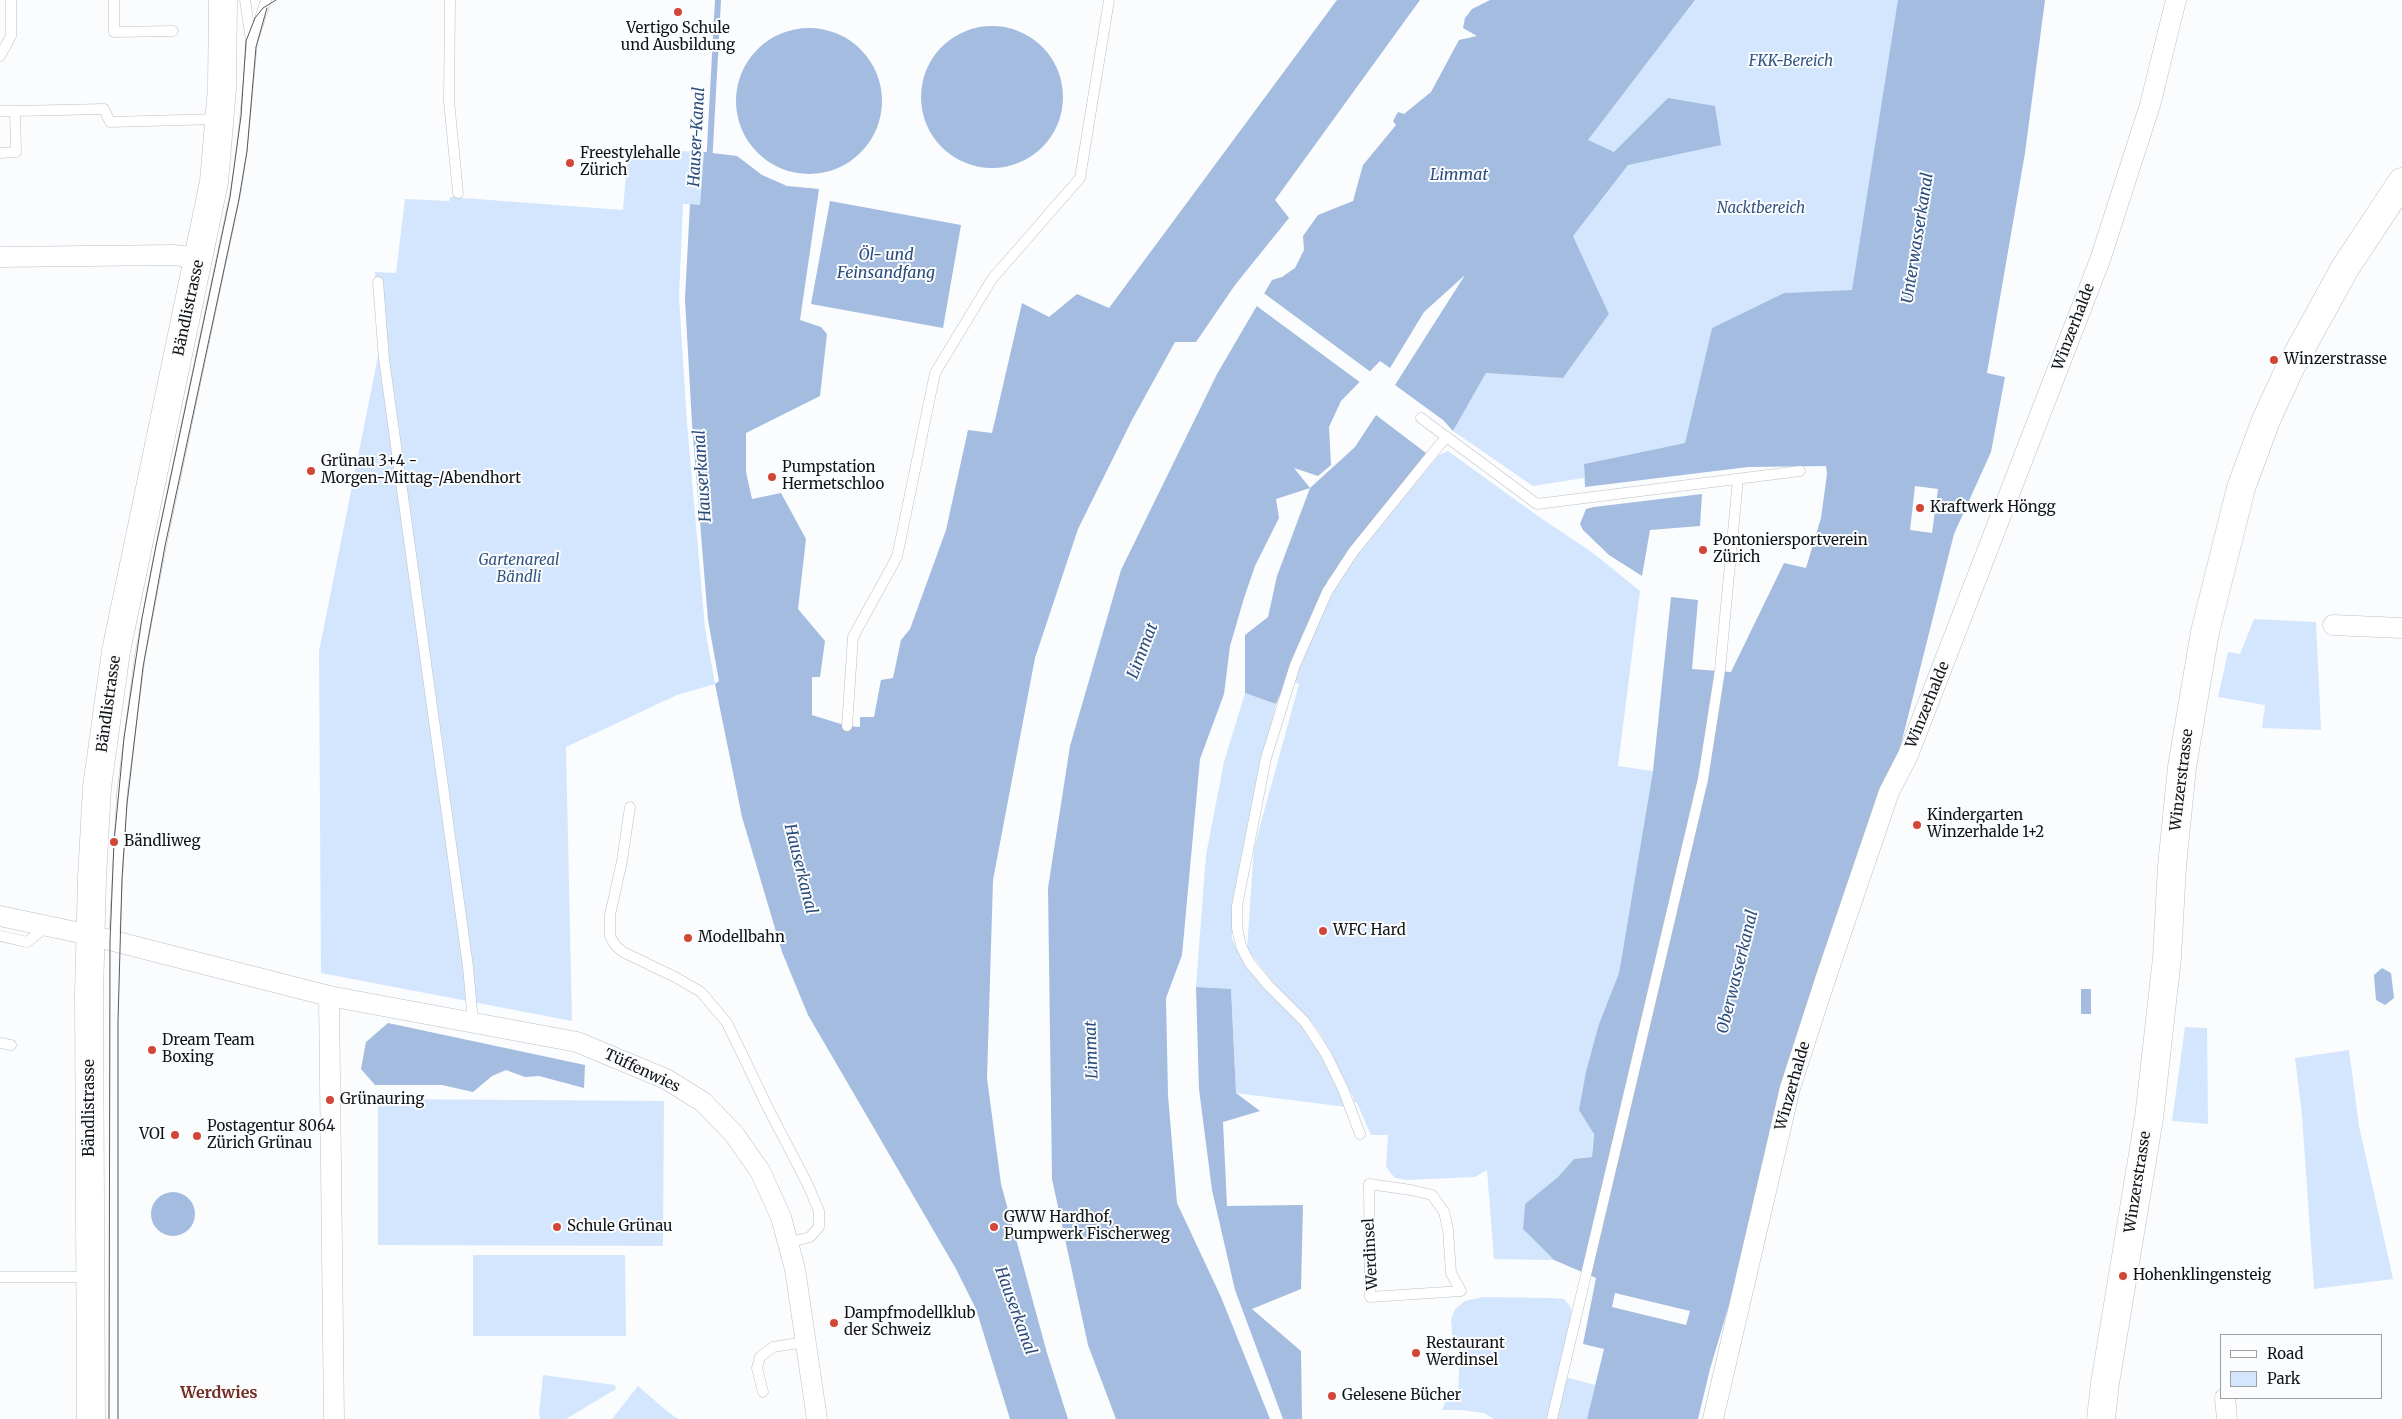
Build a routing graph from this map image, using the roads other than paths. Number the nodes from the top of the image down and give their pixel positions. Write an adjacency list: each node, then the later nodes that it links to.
1 (11, 0): 11 (lane)
2 (114, 0): 9 (lane)
3 (223, 0): 14 (street, Bändlistrasse)
4 (246, 0): 10 (lane)
5 (266, 0): 10 (lane)
6 (450, 0): 17 (lane)
7 (1109, 0): 27 (lane)
8 (2176, 0): 47 (street, Winzerhalde)
9 (173, 31)
10 (252, 43): 32 (lane)
11 (0, 56)
12 (0, 111): 13 (lane)
13 (15, 111): 14 (lane); 15 (lane)
14 (220, 119): 19 (street, Bändlistrasse)
15 (0, 153)
16 (2402, 182): 48 (street, Winzerstrasse)
17 (458, 193)
18 (0, 257): 19 (street)
19 (200, 258): 32 (street, Bändlistrasse)
20 (378, 282): 34 (lane)
21 (1421, 418): 22 (lane)
22 (1446, 438): 24 (lane); 35 (lane)
23 (1800, 471): 24 (lane)
24 (1738, 479): 46 (lane)
25 (2333, 625): 26 (street)
26 (2402, 628)
27 (846, 726)
28 (630, 808): 37 (lane)
29 (0, 916): 30 (street)
30 (48, 926): 31 (lane); 32 (street)
31 (0, 936)
32 (102, 939): 33 (street); 39 (street, Bändlistrasse)
33 (329, 996): 34 (street, Tüffenwies); 44 (street)
34 (472, 1021): 37 (street, Tüffenwies)
35 (1360, 1134)
36 (1369, 1184): 36 (lane, Werdinsel)
37 (788, 1243): 40 (street, Tüffenwies)
38 (0, 1277): 39 (lane)
39 (90, 1277): 43 (street, Bändlistrasse)
40 (805, 1342): 41 (lane); 45 (street, Tüffenwies)
41 (763, 1392)
42 (2225, 1399): 49 (street)
43 (91, 1419)
44 (334, 1419)
45 (817, 1419)
46 (1552, 1419)
47 (1713, 1419)
48 (2101, 1419)
49 (2227, 1419)

